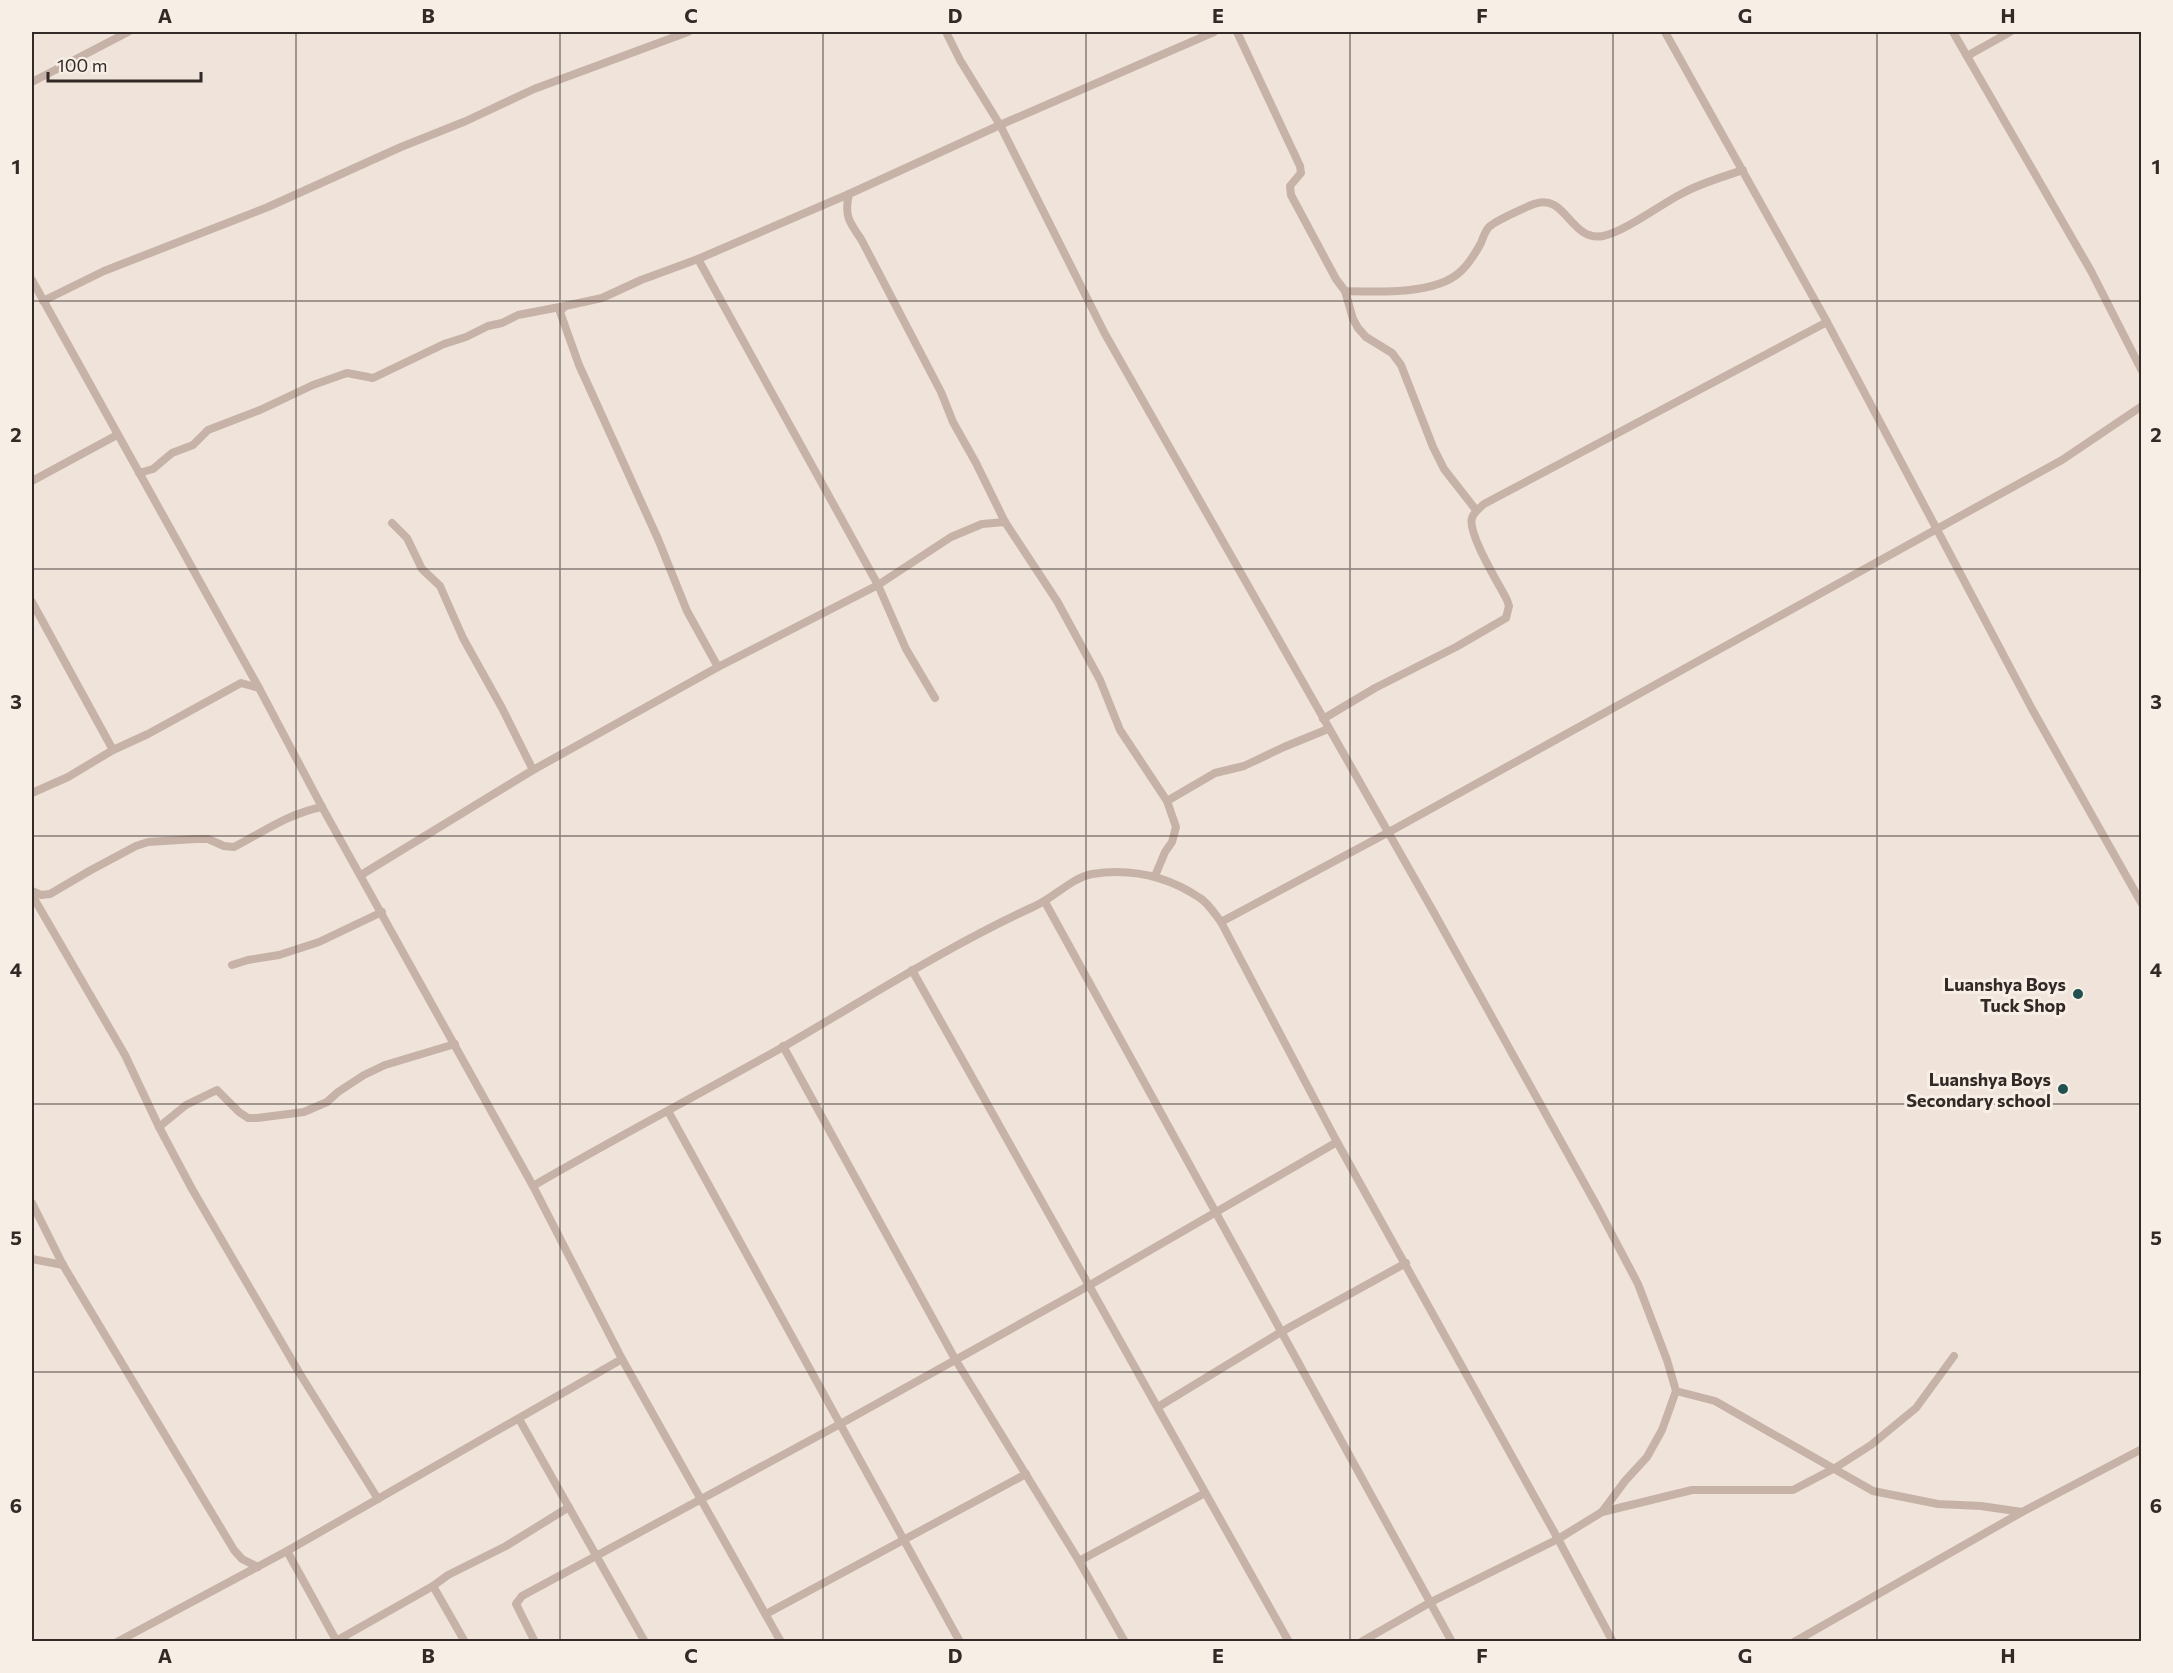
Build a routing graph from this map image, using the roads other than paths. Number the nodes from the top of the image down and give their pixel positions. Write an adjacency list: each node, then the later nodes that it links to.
1 (128, 32): 10 (street)
2 (688, 32): 17 (street)
3 (946, 32): 11 (street)
4 (1215, 32): 11 (street)
5 (1237, 32): 16 (street)
6 (1665, 32): 12 (street)
7 (1953, 32): 9 (street)
8 (2010, 32): 9 (street)
9 (1967, 56): 20 (street)
10 (32, 82)
11 (1000, 125): 13 (street); 34 (street)
12 (1743, 170): 16 (street); 19 (street)
13 (849, 194): 14 (street); 26 (street)
14 (698, 259): 18 (street); 29 (street)
15 (32, 280): 17 (street)
16 (1345, 291): 25 (street)
17 (43, 301): 22 (street)
18 (565, 306): 23 (street); 31 (street)
19 (1827, 322): 25 (street); 28 (street)
20 (2142, 371)
21 (2142, 406): 28 (street)
22 (117, 435): 23 (street); 24 (street)
23 (138, 473): 32 (street)
24 (32, 482)
25 (1476, 510): 34 (street)
26 (1005, 522): 29 (street); 39 (street)
27 (392, 523): 37 (street)
28 (1935, 530): 41 (street); 46 (street)
29 (878, 585): 31 (street); 33 (street)
30 (32, 602): 36 (street)
31 (718, 667): 37 (street)
32 (259, 688): 36 (street); 40 (street)
33 (935, 698)
34 (1323, 719): 35 (street)
35 (1328, 729): 39 (street); 41 (street)
36 (113, 750): 38 (street)
37 (532, 770): 42 (street)
38 (32, 793)
39 (1167, 801): 43 (street)
40 (322, 807): 42 (street); 44 (street)
41 (1389, 832): 48 (street); 67 (street)
42 (361, 875): 47 (street)
43 (1155, 876): 45 (street); 48 (street)
44 (32, 893): 54 (street)
45 (1044, 902): 50 (street); 58 (street)
46 (2142, 904)
47 (382, 912): 49 (street); 51 (street)
48 (1221, 922): 55 (street)
49 (232, 965)
50 (912, 970): 52 (street); 62 (street)
51 (455, 1044): 54 (street); 56 (street)
52 (783, 1046): 53 (street); 66 (street)
53 (668, 1111): 56 (street); 70 (street)
54 (159, 1127): 76 (street)
55 (1337, 1142): 58 (street); 60 (street)
56 (533, 1186): 65 (street)
57 (32, 1203): 61 (street)
58 (1217, 1212): 62 (street); 63 (street)
59 (32, 1259): 61 (street)
60 (1406, 1263): 63 (street); 80 (street)
61 (63, 1265): 85 (street)
62 (1090, 1285): 66 (street); 68 (street)
63 (1281, 1332): 68 (street); 87 (street)
64 (1954, 1356): 72 (street)
65 (622, 1359): 69 (street); 75 (street)
66 (956, 1359): 70 (street); 73 (street)
67 (1676, 1391): 72 (street); 78 (street)
68 (1158, 1407): 74 (street)
69 (519, 1419): 76 (street); 77 (street)
70 (842, 1423): 75 (street); 81 (street)
71 (2142, 1449): 79 (street)
72 (1835, 1468): 78 (street); 79 (street)
73 (1026, 1474): 81 (street); 84 (street)
74 (1205, 1493): 84 (street); 97 (street)
75 (701, 1498): 83 (street); 88 (street)
76 (378, 1499): 82 (street)
77 (569, 1507): 83 (street); 86 (street)
78 (1602, 1512): 80 (street)
79 (2022, 1512): 101 (street)
80 (1558, 1539): 87 (street); 100 (street)
81 (904, 1541): 88 (street); 95 (street)
82 (287, 1551): 85 (street); 90 (street)
83 (595, 1556): 92 (street); 93 (street)
84 (1079, 1561): 96 (street)
85 (258, 1567): 89 (street)
86 (433, 1586): 90 (street); 91 (street)
87 (1431, 1602): 98 (street); 99 (street)
88 (766, 1614): 94 (street)
89 (117, 1641)
90 (336, 1641)
91 (465, 1641)
92 (535, 1641)
93 (645, 1641)
94 (781, 1641)
95 (960, 1641)
96 (1125, 1641)
97 (1289, 1641)
98 (1361, 1641)
99 (1452, 1641)
100 (1613, 1641)
101 (1794, 1641)

